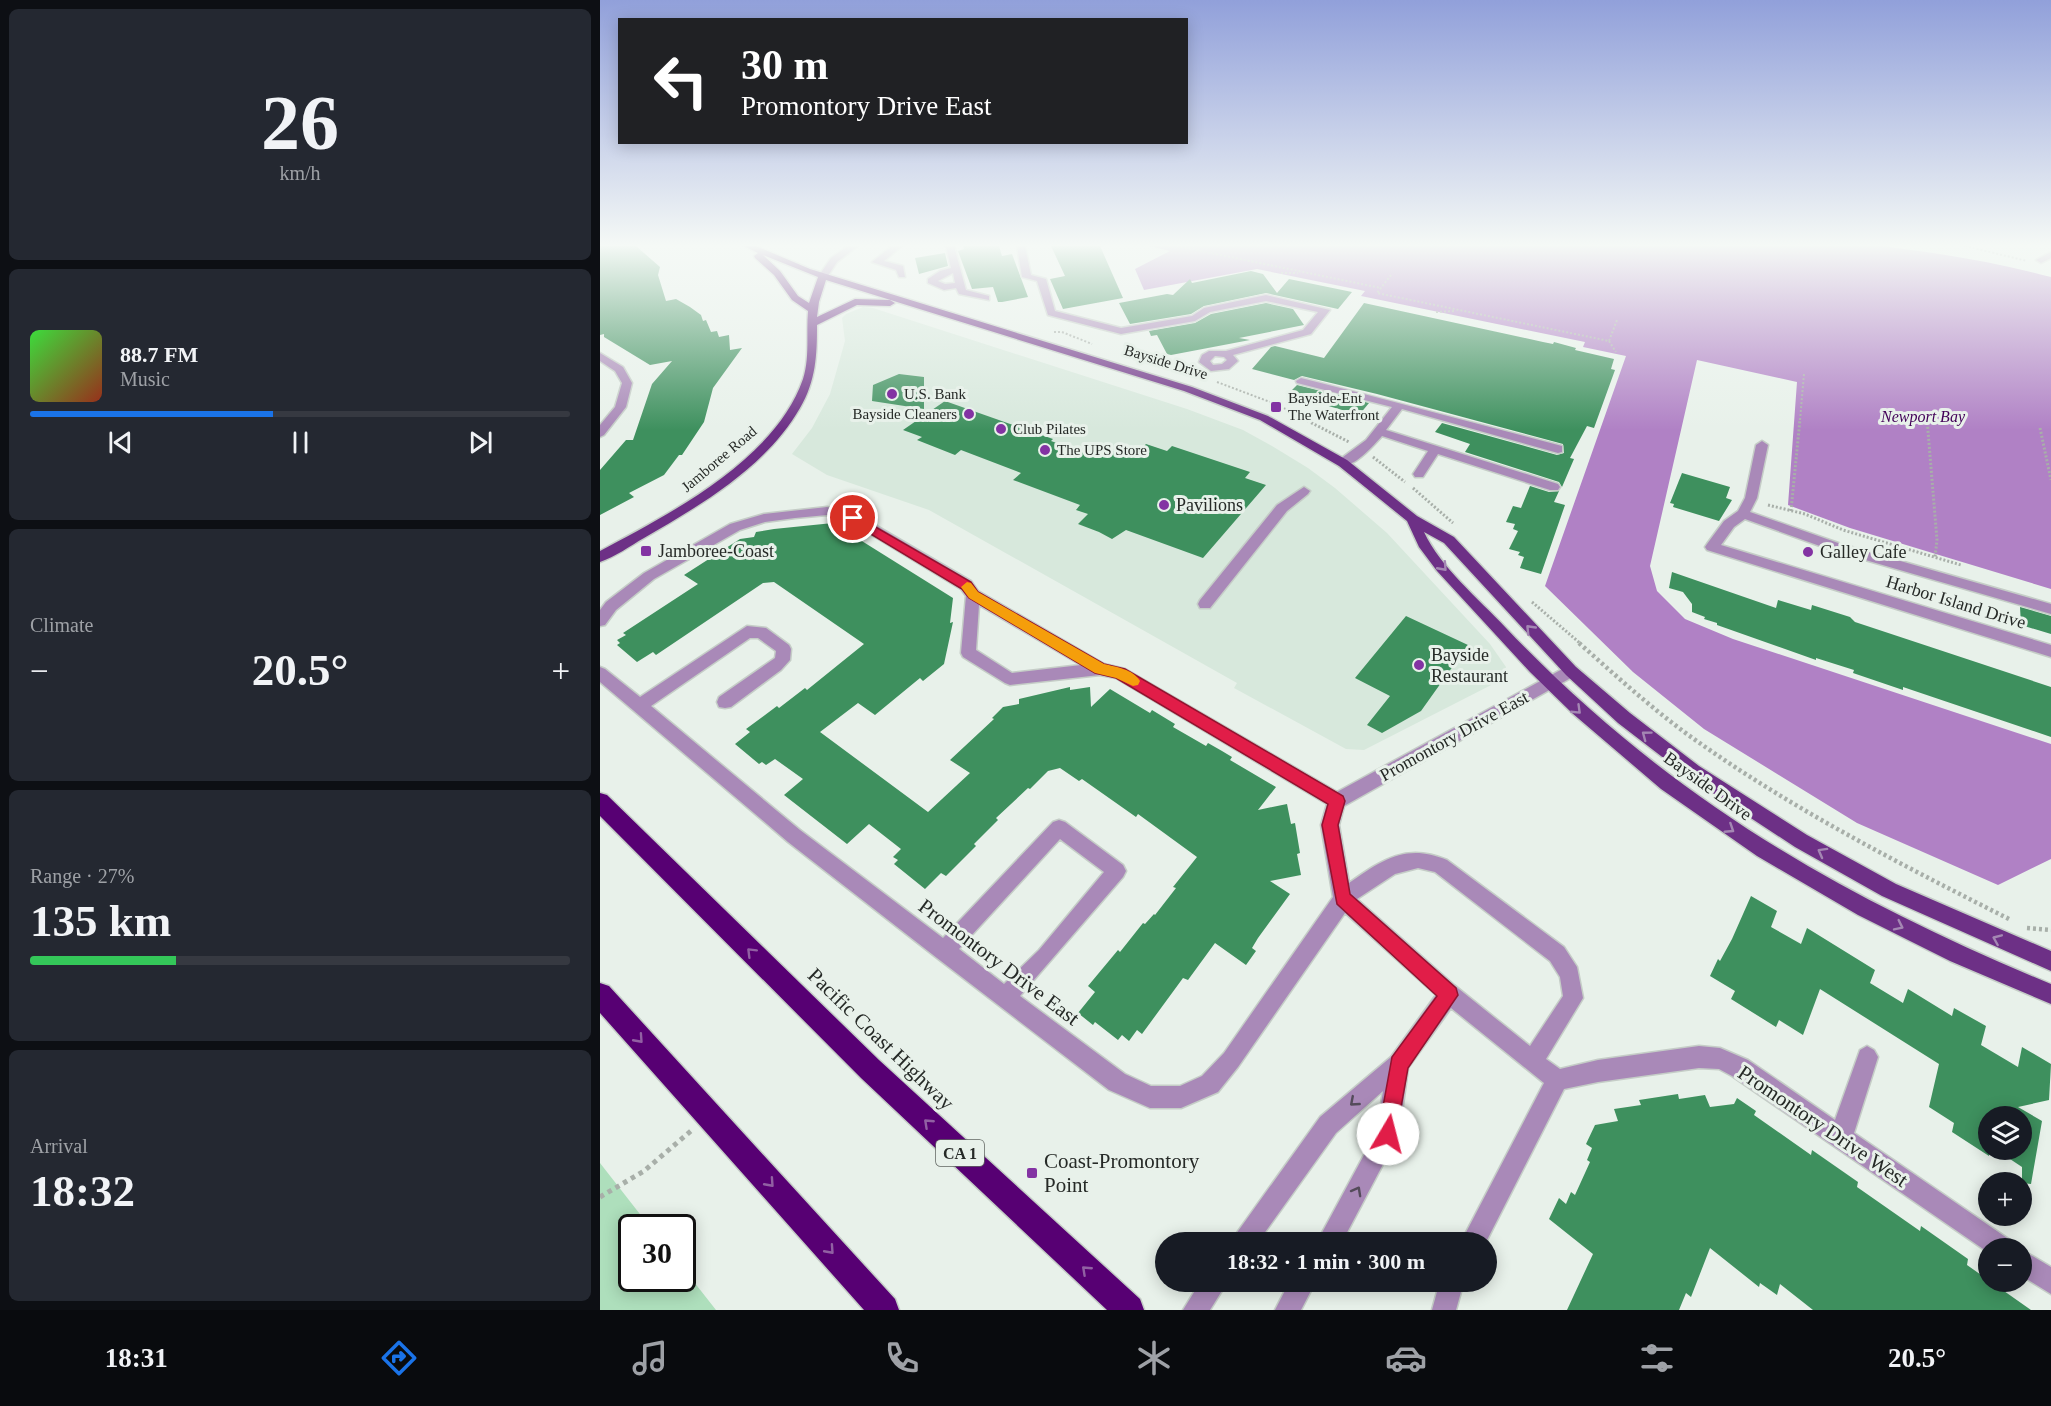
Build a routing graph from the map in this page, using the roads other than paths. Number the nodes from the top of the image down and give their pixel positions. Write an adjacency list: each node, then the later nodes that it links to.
1 (808, 307): 7 (main road)
2 (845, 307): 8 (main road)
3 (922, 307): 18 (main road, Bayside Drive)
4 (1048, 307): 5 (street)
5 (1221, 307)
6 (1311, 307): 9 (street)
7 (811, 309): 8 (main road, Jamboree Road)
8 (811, 324): 24 (main road, Jamboree Road)
9 (1227, 354)
10 (600, 356): 14 (street)
11 (1301, 381): 12 (street)
12 (1399, 405): 13 (street); 17 (street)
13 (1379, 431): 16 (street); 18 (street)
14 (600, 433)
15 (1762, 445): 22 (street)
16 (1436, 448): 19 (street); 20 (street)
17 (1558, 449)
18 (1343, 463): 23 (main road, Bayside Drive)
19 (1419, 474)
20 (1554, 487)
21 (1304, 491): 26 (street)
22 (1743, 514): 27 (street); 29 (street, Harbor Island Drive)
23 (1412, 519): 31 (main road, Bayside Drive, one-way to 23); 33 (main road, Bayside Drive, one-way to 33)
24 (600, 557)
25 (973, 595): 28 (street); 30 (street); 30 (street)
26 (1205, 604)
27 (2051, 609)
28 (600, 621)
29 (2051, 651)
30 (1100, 669): 36 (street)
31 (1571, 671): 33 (street, Promontory Drive East); 40 (main road, Bayside Drive, one-way to 31)
32 (600, 673): 35 (street, Promontory Drive East)
33 (1549, 683): 36 (street, Promontory Drive East); 41 (main road, Bayside Drive, one-way to 41)
34 (725, 702): 35 (street)
35 (639, 706): 39 (street, Promontory Drive East)
36 (1337, 801): 38 (street)
37 (600, 802): 60 (highway, Pacific Coast Highway / CA 1, one-way to 37)
38 (1343, 898): 43 (street); 44 (street, Promontory Drive East); 46 (street, Promontory Drive East)
39 (945, 951): 44 (street, Promontory Drive East); 44 (street)
40 (2051, 961)
41 (2051, 994)
42 (600, 995): 59 (highway, one-way to 59)
43 (1449, 995): 46 (street); 47 (street)
44 (1006, 998)
45 (1867, 1057): 49 (street)
46 (1532, 1062): 48 (street)
47 (1398, 1064): 50 (street, one-way to 50); 51 (street, one-way to 47)
48 (1557, 1080): 49 (street, Promontory Drive West); 52 (street)
49 (1841, 1137): 53 (street, Promontory Drive West)
50 (1251, 1232)
51 (1334, 1232)
52 (1478, 1232)
53 (1987, 1238)
54 (2032, 1269): 55 (street)
55 (2051, 1282)
56 (1208, 1292): 61 (street)
57 (1298, 1292): 62 (street)
58 (1449, 1292): 63 (street)
59 (884, 1310)
60 (1129, 1310)
61 (1196, 1310)
62 (1287, 1310)
63 (1444, 1310)

